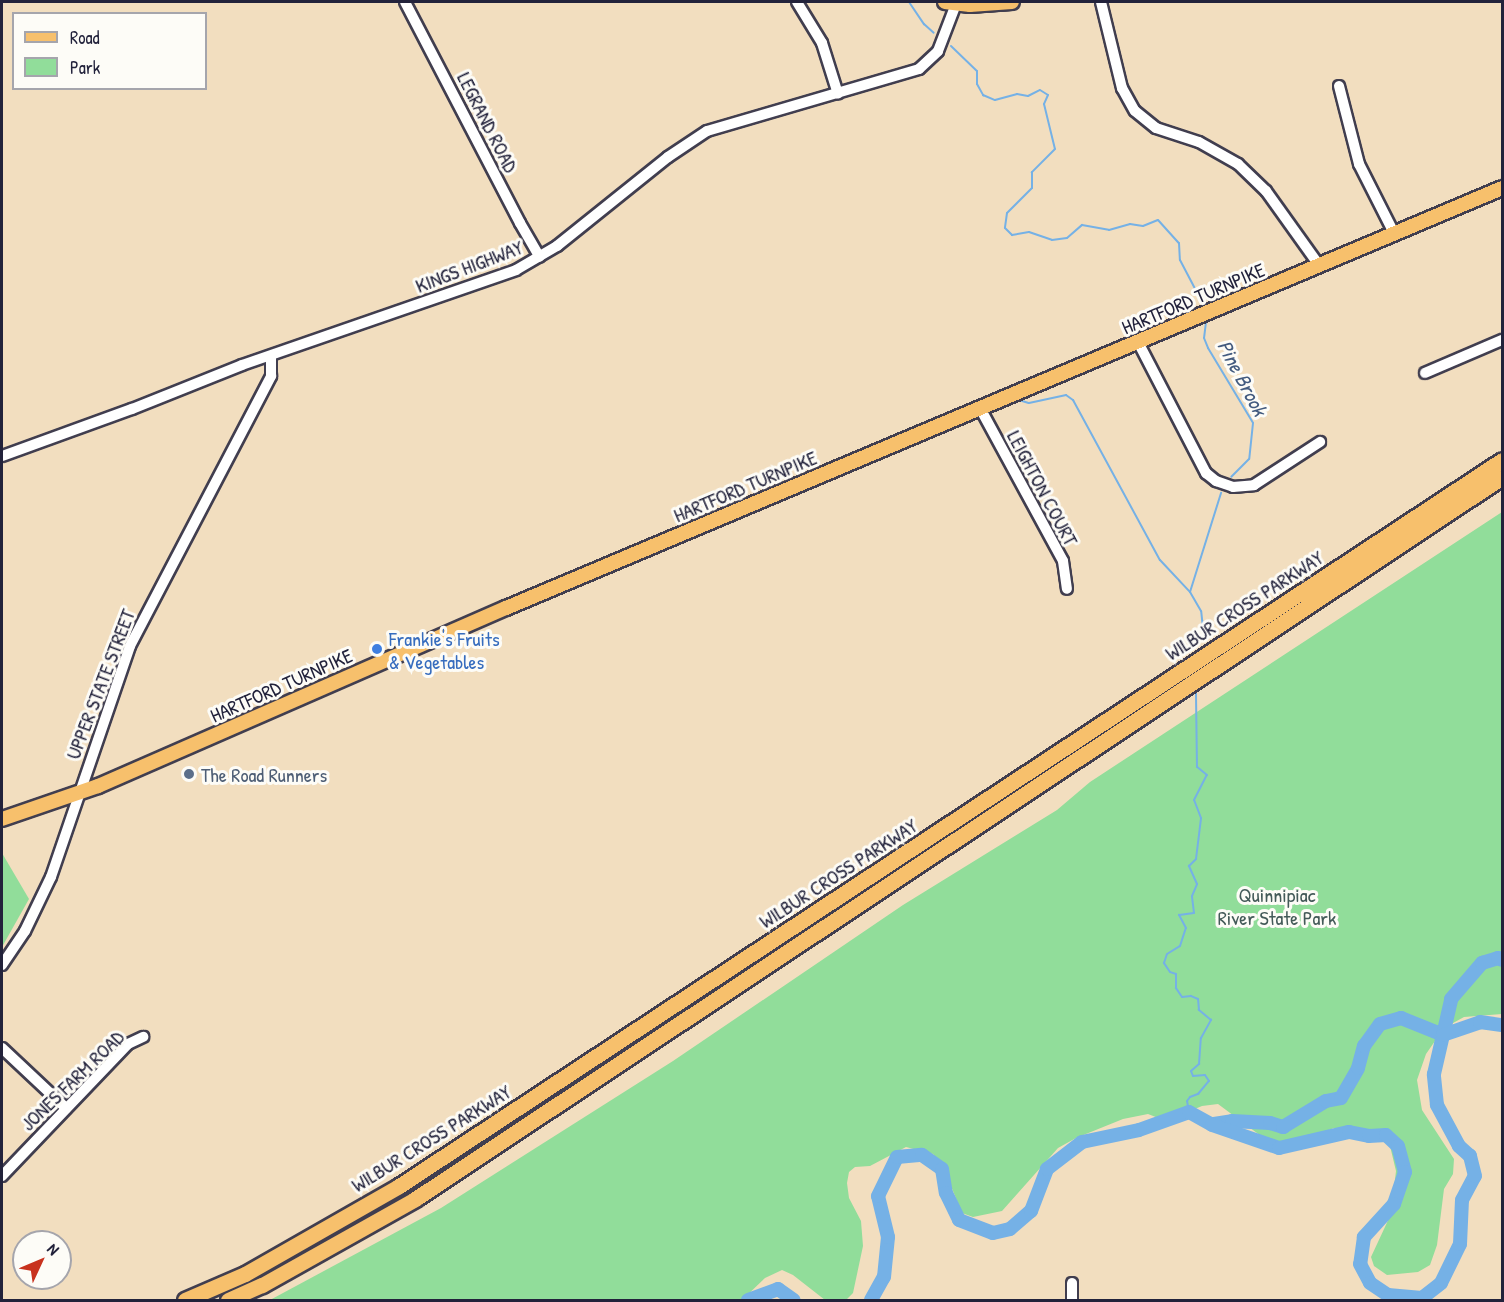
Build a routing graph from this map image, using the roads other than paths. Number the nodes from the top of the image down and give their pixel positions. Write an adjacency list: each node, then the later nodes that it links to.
1 (405, 2): 10 (street, LEGRAND ROAD)
2 (796, 2): 7 (street)
3 (1012, 2): 5 (main road)
4 (1101, 2): 11 (street)
5 (950, 3): 7 (street, KINGS HIGHWAY)
6 (1339, 86): 9 (street)
7 (838, 93): 10 (street, KINGS HIGHWAY)
8 (1503, 188): 9 (main road, HARTFORD TURNPIKE)
9 (1394, 233): 11 (main road, HARTFORD TURNPIKE)
10 (540, 257): 14 (street, KINGS HIGHWAY)
11 (1319, 265): 13 (main road, HARTFORD TURNPIKE)
12 (1503, 340): 15 (street)
13 (1138, 342): 16 (main road, HARTFORD TURNPIKE); 17 (street)
14 (271, 356): 18 (street, KINGS HIGHWAY); 22 (street, UPPER STATE STREET)
15 (1425, 373)
16 (980, 408): 21 (street, LEIGHTON COURT); 22 (main road, HARTFORD TURNPIKE)
17 (1320, 442)
18 (2, 456)
19 (1503, 460): 30 (highway, WILBUR CROSS PARKWAY)
20 (1503, 477): 31 (highway, WILBUR CROSS PARKWAY)
21 (1067, 589)
22 (80, 793): 23 (main road, HARTFORD TURNPIKE); 24 (street, UPPER STATE STREET)
23 (2, 819)
24 (2, 964)
25 (143, 1037): 27 (street, JONES FARM ROAD)
26 (2, 1048): 27 (street)
27 (66, 1108): 28 (street, JONES FARM ROAD)
28 (2, 1176)
29 (1072, 1284): 32 (street)
30 (185, 1300)
31 (228, 1300)
32 (1072, 1300)

